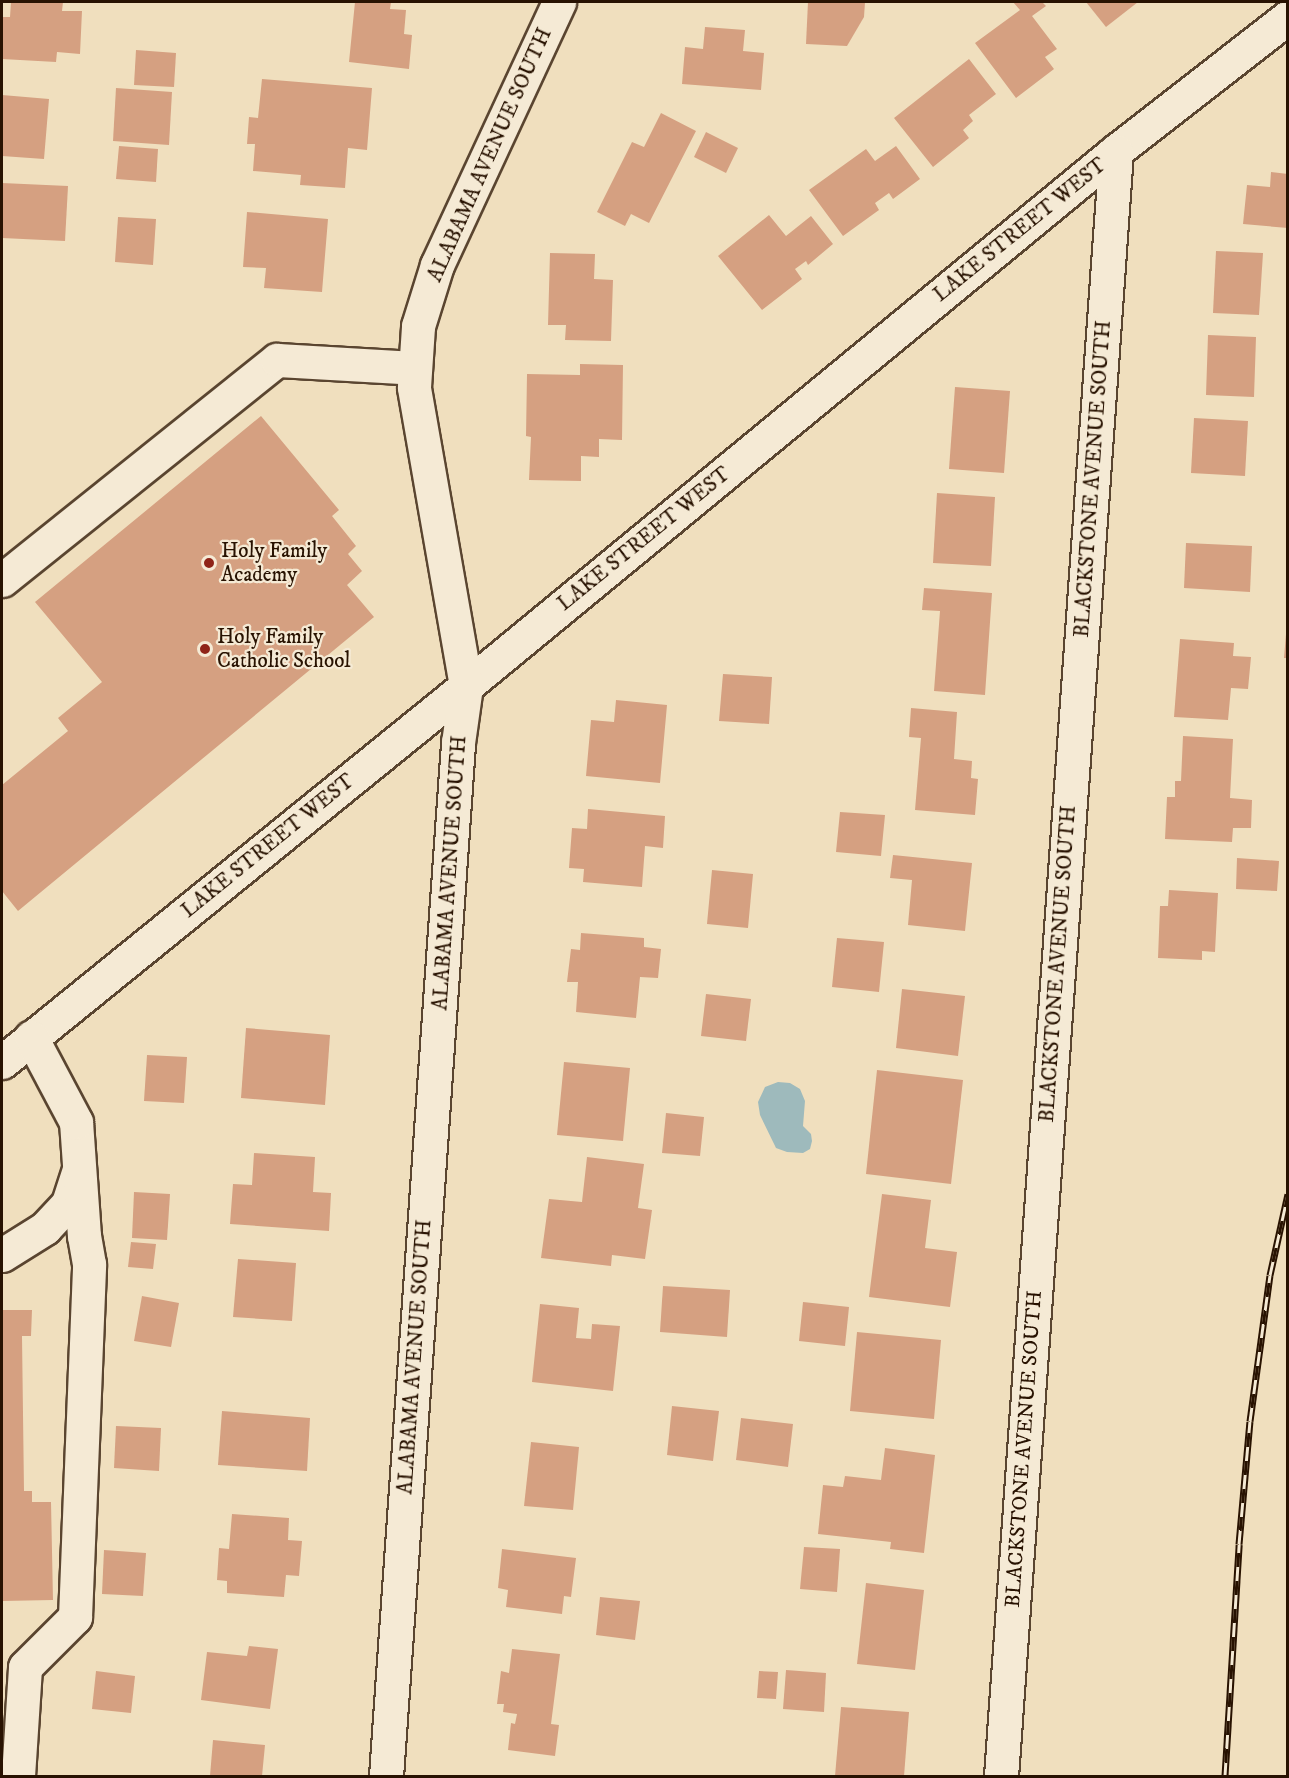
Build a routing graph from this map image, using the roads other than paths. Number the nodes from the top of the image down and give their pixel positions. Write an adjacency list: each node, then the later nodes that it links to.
1 (559, 2): 4 (street, ALABAMA AVENUE SOUTH)
2 (1287, 17): 3 (street, LAKE STREET WEST)
3 (1116, 151): 6 (street, LAKE STREET WEST); 14 (street, BLACKSTONE AVENUE SOUTH)
4 (416, 368): 5 (street); 6 (street, ALABAMA AVENUE SOUTH)
5 (2, 580)
6 (466, 686): 7 (street, LAKE STREET WEST); 13 (street, ALABAMA AVENUE SOUTH)
7 (31, 1037): 8 (street, LAKE STREET WEST); 9 (street)
8 (2, 1062)
9 (79, 1168): 10 (street); 11 (street)
10 (2, 1255)
11 (13, 1667): 12 (street)
12 (18, 1776)
13 (386, 1776)
14 (1001, 1776)

